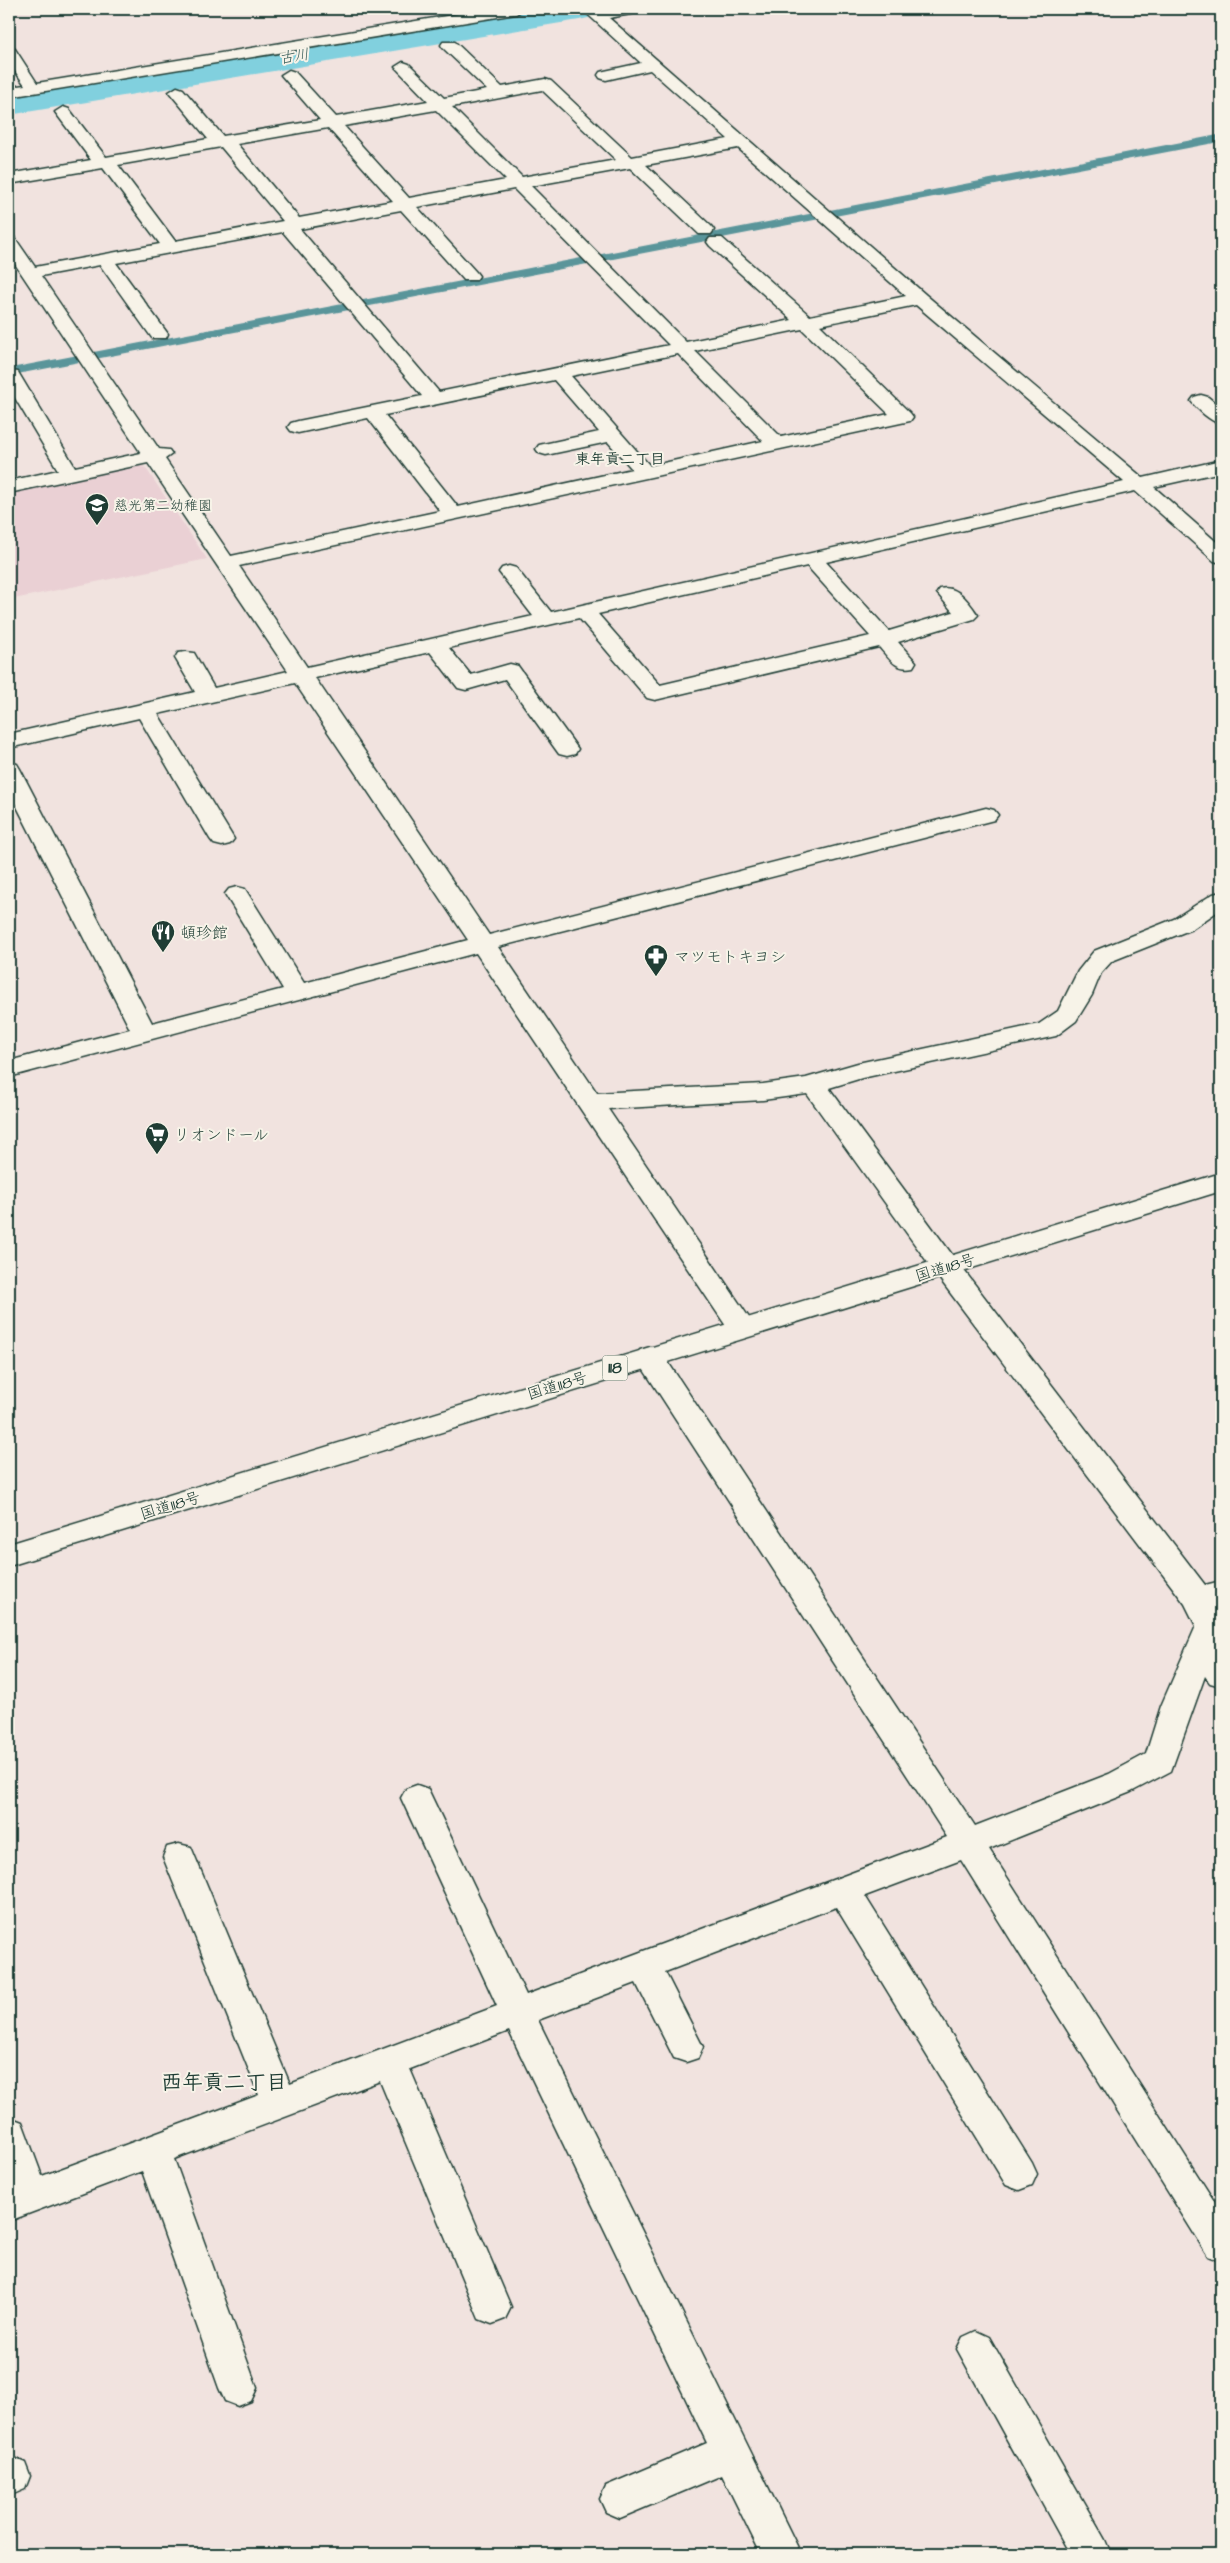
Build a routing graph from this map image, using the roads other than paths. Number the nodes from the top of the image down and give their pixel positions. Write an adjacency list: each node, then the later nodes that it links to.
1 (516, 9): 11 (main road)
2 (637, 9): 3 (main road)
3 (593, 12): 6 (main road)
4 (449, 45): 13 (main road)
5 (9, 52): 10 (main road)
6 (652, 65): 9 (main road); 18 (main road)
7 (403, 67): 14 (main road)
8 (289, 75): 16 (main road)
9 (606, 75)
10 (30, 81)
11 (9, 92)
12 (177, 92): 17 (main road)
13 (499, 93): 14 (main road); 20 (main road)
14 (440, 104): 16 (main road); 22 (main road)
15 (63, 112): 19 (main road)
16 (333, 122): 17 (main road); 23 (main road)
17 (222, 142): 19 (main road); 24 (main road)
18 (741, 142): 20 (main road); 30 (main road)
19 (104, 162): 21 (main road); 26 (main road)
20 (631, 162): 22 (main road); 31 (main road)
21 (9, 179)
22 (519, 183): 23 (main road); 33 (main road)
23 (406, 204): 24 (main road); 29 (main road)
24 (291, 225): 26 (main road); 36 (main road)
25 (9, 242): 28 (main road)
26 (171, 247): 27 (main road)
27 (104, 259): 28 (main road); 32 (main road)
28 (30, 273): 44 (main road)
29 (470, 276)
30 (920, 298): 31 (main road); 48 (main road)
31 (806, 323): 33 (main road); 42 (main road)
32 (159, 334)
33 (684, 348): 34 (main road); 42 (main road)
34 (559, 374): 36 (main road); 41 (main road)
35 (11, 376): 47 (main road)
36 (435, 399): 38 (main road)
37 (1201, 402): 39 (main road)
38 (373, 412): 40 (main road); 50 (main road)
39 (1221, 418)
40 (298, 427)
41 (613, 435): 43 (main road); 46 (main road)
42 (777, 444): 46 (main road)
43 (546, 449)
44 (158, 455): 47 (main road); 53 (main road)
45 (1221, 466): 48 (main road)
46 (646, 473): 50 (main road)
47 (70, 474): 49 (main road)
48 (1140, 485): 51 (main road); 52 (main road)
49 (9, 487)
50 (454, 515): 53 (main road)
51 (1221, 558)
52 (812, 559): 56 (main road); 58 (main road)
53 (226, 563): 62 (main road)
54 (509, 572): 57 (main road)
55 (947, 593): 58 (main road)
56 (584, 610): 57 (main road); 58 (main road)
57 (546, 619): 59 (main road)
58 (884, 639): 61 (main road)
59 (435, 644): 62 (main road); 66 (main road)
60 (186, 658): 63 (main road)
61 (905, 662)
62 (301, 674): 63 (main road); 72 (main road)
63 (208, 696): 64 (main road)
64 (145, 710): 65 (main road); 69 (main road)
65 (9, 741)
66 (567, 749)
67 (9, 769): 74 (main road)
68 (986, 815): 72 (main road)
69 (222, 839)
70 (238, 894): 73 (main road)
71 (1221, 899): 76 (main road)
72 (482, 944): 73 (main road); 77 (main road)
73 (298, 994): 74 (main road)
74 (145, 1034): 75 (main road)
75 (9, 1069)
76 (813, 1085): 77 (main road); 79 (main road)
77 (589, 1102): 80 (main road)
78 (1221, 1182): 79 (main road, 国道118号 / 118)
79 (946, 1267): 80 (main road, 国道118号 / 118); 83 (main road)
80 (742, 1328): 81 (main road, 国道118号 / 118)
81 (650, 1357): 82 (main road, 国道118号 / 118); 87 (main road)
82 (9, 1555)
83 (1210, 1595): 84 (main road)
84 (1202, 1646): 85 (main road); 87 (main road)
85 (1221, 1674)
86 (416, 1798): 91 (main road)
87 (968, 1843): 89 (main road); 99 (main road)
88 (179, 1857): 94 (main road)
89 (843, 1890): 90 (main road); 97 (main road)
90 (644, 1965): 91 (main road); 92 (main road)
91 (517, 2013): 93 (main road); 103 (main road)
92 (686, 2047)
93 (389, 2061): 94 (main road); 100 (main road)
94 (280, 2103): 96 (main road)
95 (9, 2133): 98 (main road)
96 (154, 2150): 98 (main road); 102 (main road)
97 (1019, 2174)
98 (20, 2201)
99 (1221, 2244)
100 (492, 2307)
101 (976, 2349): 106 (main road)
102 (238, 2388)
103 (731, 2452): 104 (main road); 105 (main road)
104 (620, 2499)
105 (781, 2554)
106 (1091, 2554)

